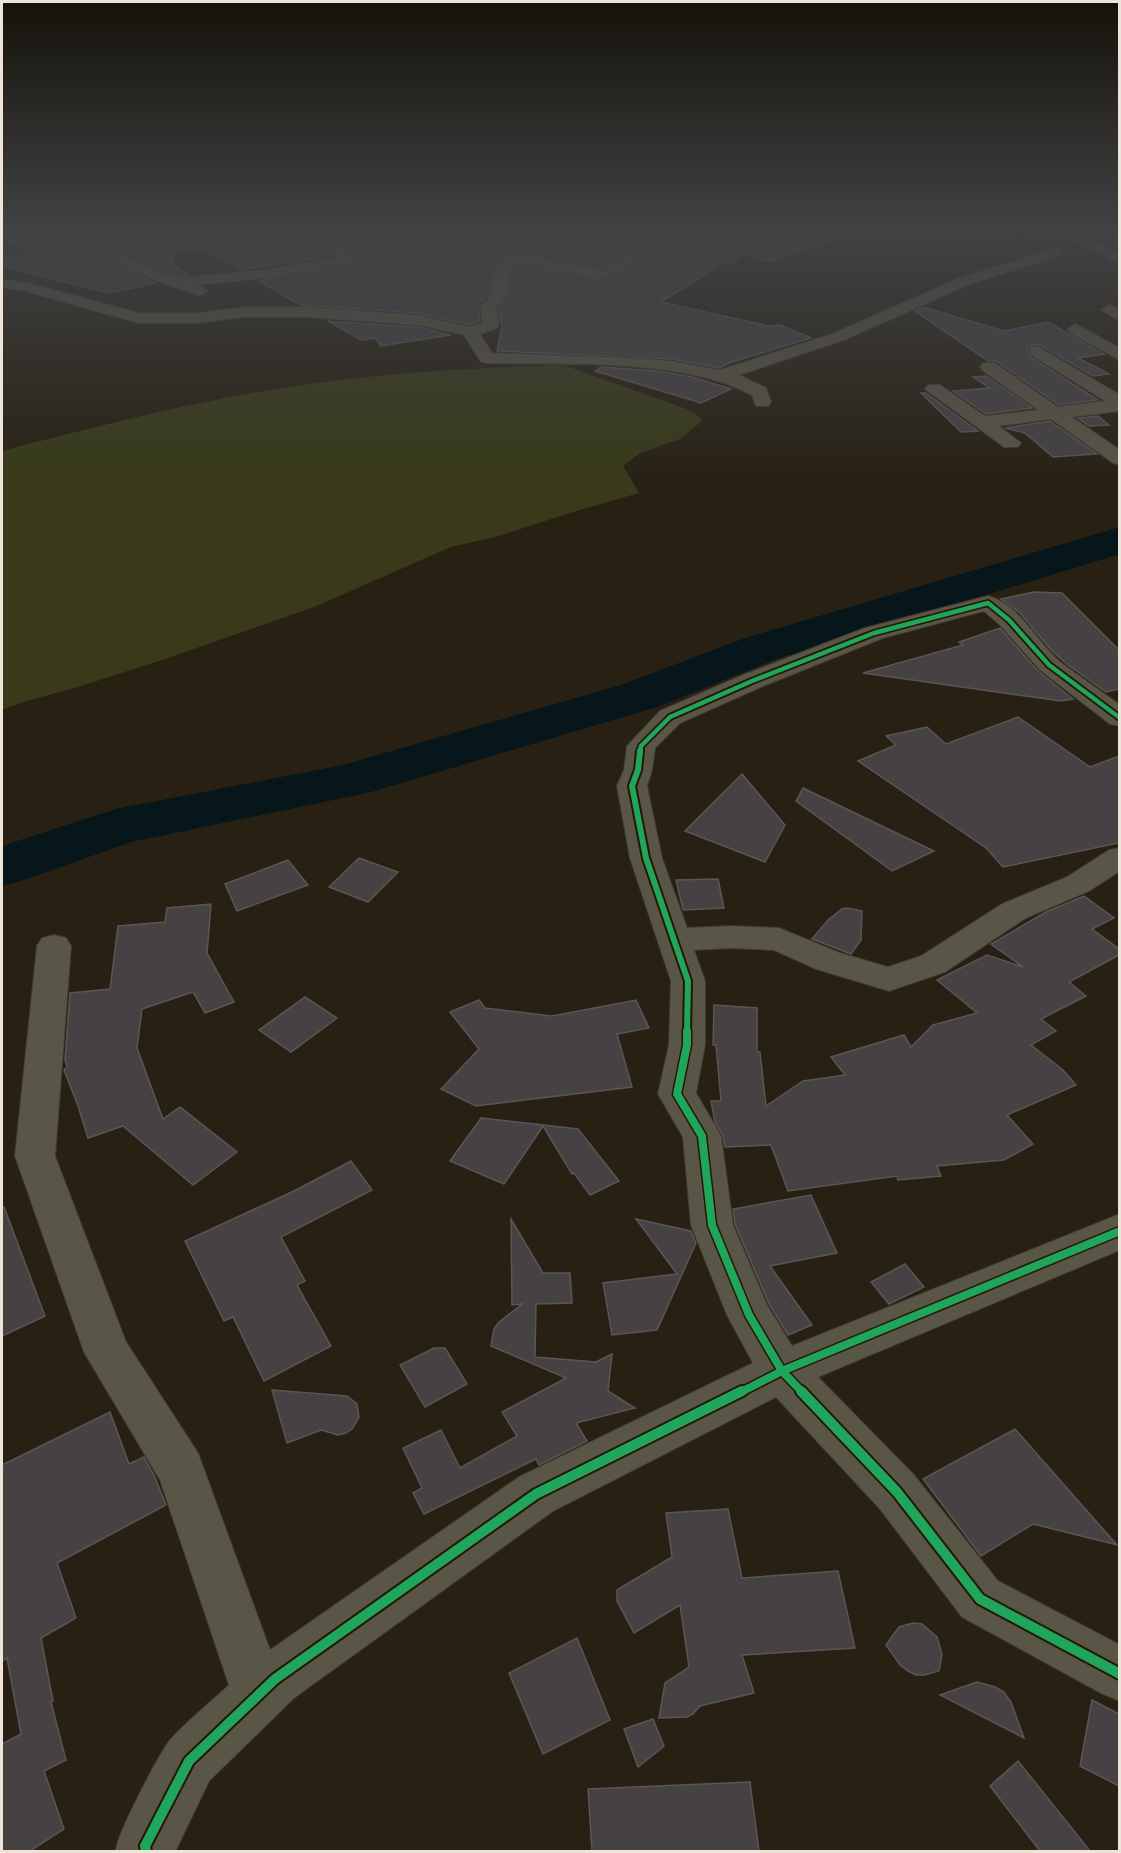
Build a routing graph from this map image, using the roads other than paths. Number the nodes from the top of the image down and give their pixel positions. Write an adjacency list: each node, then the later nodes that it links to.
1 (133, 316): 2 (street)
2 (210, 316)
3 (356, 316): 7 (street)
4 (490, 316): 7 (street)
5 (884, 316): 11 (street)
6 (1075, 329): 9 (street)
7 (470, 332): 11 (street)
8 (1037, 351): 14 (street)
9 (1119, 356)
10 (988, 367): 15 (street)
11 (719, 376): 13 (street)
12 (934, 389): 16 (street)
13 (762, 402)
14 (1119, 404): 15 (street)
15 (1055, 414): 16 (street); 18 (street)
16 (985, 422): 17 (street)
17 (1011, 443)
18 (1119, 459)
19 (1119, 718): 21 (street)
20 (1119, 857): 21 (street)
21 (675, 940): 24 (street)
22 (54, 946): 26 (street)
23 (1119, 1231): 24 (street)
24 (782, 1371): 25 (street); 26 (street)
25 (1119, 1674)
26 (259, 1694): 27 (street)
27 (146, 1851)

